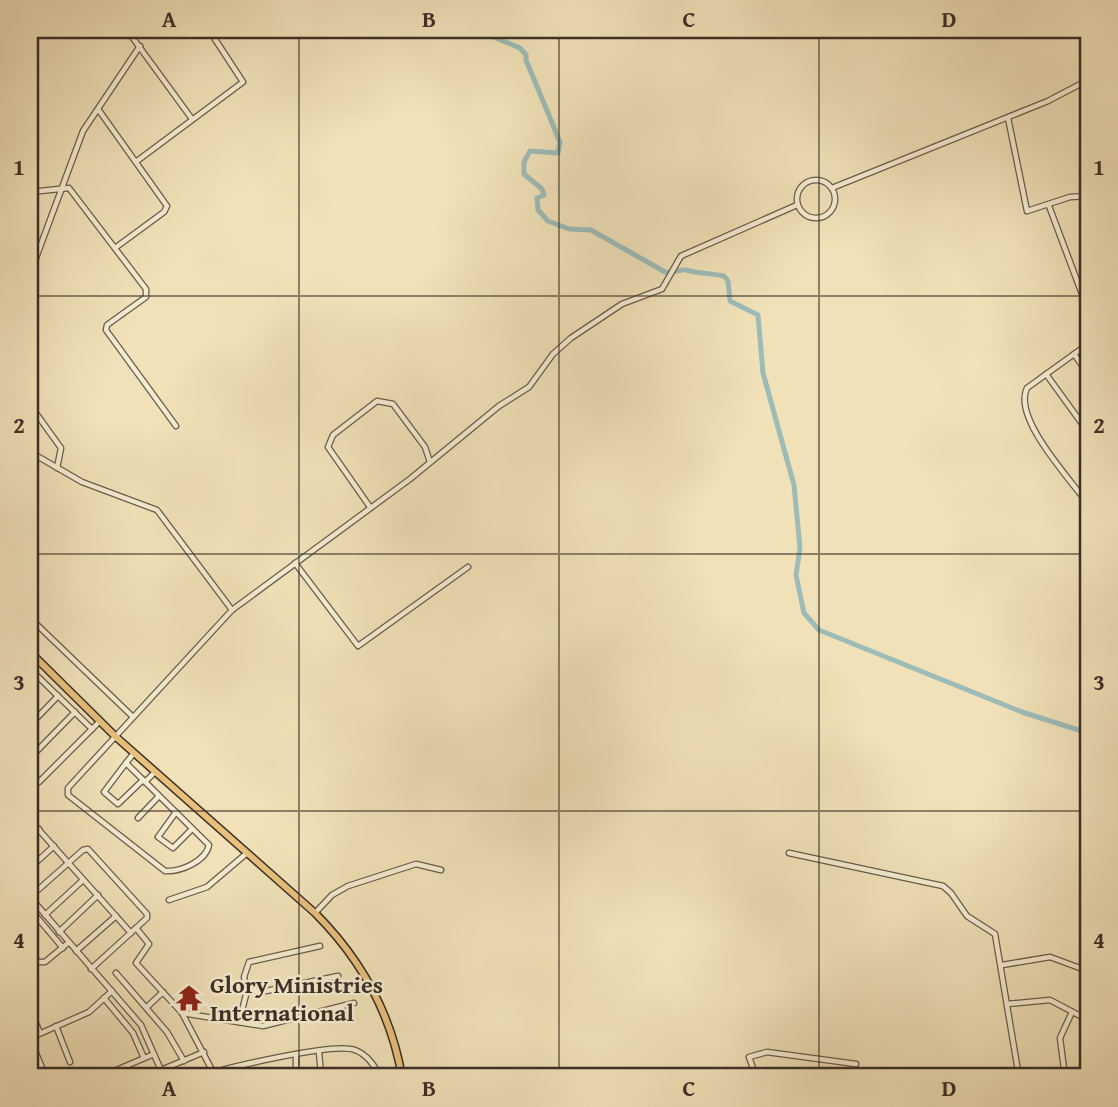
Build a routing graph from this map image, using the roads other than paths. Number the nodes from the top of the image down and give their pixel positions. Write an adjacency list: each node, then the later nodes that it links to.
1 (127, 30): 3 (street)
2 (209, 30): 7 (street)
3 (140, 46): 5 (street); 7 (street)
4 (1088, 80): 6 (street)
5 (98, 109): 8 (street); 9 (street)
6 (1008, 118): 10 (street); 14 (street)
7 (192, 119): 8 (street)
8 (137, 161): 15 (street)
9 (61, 187): 11 (street); 15 (street); 16 (street)
10 (832, 188): 13 (street); 13 (street)
11 (30, 192)
12 (1088, 196): 14 (street)
13 (797, 205): 26 (street)
14 (1049, 206): 17 (street)
15 (115, 248): 23 (street)
16 (30, 274)
17 (1088, 310)
18 (1088, 344): 19 (street)
19 (1074, 354): 20 (street); 21 (street)
20 (1088, 373)
21 (1046, 374): 24 (street); 28 (street)
22 (30, 405): 27 (street)
23 (176, 426)
24 (1088, 432)
25 (30, 452): 27 (street)
26 (430, 463): 29 (street); 29 (street)
27 (57, 468): 32 (street)
28 (1088, 504)
29 (370, 508): 30 (street)
30 (295, 563): 31 (street); 32 (street)
31 (468, 567)
32 (232, 610): 39 (street)
33 (30, 618): 39 (street)
34 (30, 652): 36 (main road)
35 (30, 669): 37 (street)
36 (70, 693): 37 (street); 40 (main road)
37 (60, 698): 38 (street); 41 (street)
38 (75, 712): 42 (street); 45 (street)
39 (132, 716): 43 (street)
40 (100, 721): 42 (street); 43 (main road)
41 (30, 724)
42 (92, 729): 49 (street)
43 (116, 737): 44 (main road); 54 (street)
44 (134, 753): 46 (street); 47 (main road)
45 (30, 758)
46 (126, 763): 48 (street); 48 (street)
47 (155, 772): 48 (street); 58 (main road)
48 (144, 781): 50 (street)
49 (30, 784)
50 (159, 796): 51 (street); 52 (street)
51 (176, 812): 54 (street); 54 (street)
52 (138, 818)
53 (30, 820): 55 (street)
54 (192, 828)
55 (39, 829): 56 (street); 57 (street)
56 (30, 838)
57 (54, 846): 60 (street); 61 (street)
58 (248, 853): 66 (street); 68 (main road)
59 (789, 853): 79 (street)
60 (68, 862): 63 (street); 65 (street); 71 (street)
61 (30, 868)
62 (441, 870): 68 (street)
63 (83, 880): 64 (street); 69 (street)
64 (98, 895): 70 (street); 72 (street)
65 (30, 897): 69 (street)
66 (169, 900)
67 (30, 909): 76 (street)
68 (315, 913): 118 (main road)
69 (45, 915): 72 (street)
70 (116, 916): 73 (street); 77 (street)
71 (136, 928): 73 (street); 86 (street)
72 (59, 932): 74 (street)
73 (131, 933): 80 (street)
74 (68, 943): 76 (street); 77 (street)
75 (320, 946): 85 (street)
76 (63, 948): 78 (street)
77 (76, 951): 80 (street)
78 (30, 952)
79 (1002, 965): 81 (street); 89 (street)
80 (91, 968): 84 (street)
81 (1088, 971)
82 (116, 973): 90 (street)
83 (338, 976): 85 (street)
84 (112, 991): 87 (street); 101 (street)
85 (247, 991): 95 (street)
86 (163, 992): 90 (street); 93 (street)
87 (104, 998): 96 (street); 103 (street)
88 (354, 1003): 95 (street)
89 (1007, 1004): 92 (street); 120 (street)
90 (147, 1007): 104 (street)
91 (30, 1009): 97 (street)
92 (1072, 1012): 94 (street); 121 (street)
93 (182, 1013): 95 (street); 99 (street)
94 (1088, 1020)
95 (239, 1022)
96 (56, 1026): 97 (street); 105 (street)
97 (40, 1033): 98 (street)
98 (30, 1038): 108 (street)
99 (204, 1052): 104 (street); 110 (street)
100 (319, 1052): 102 (street); 116 (street); 117 (street)
101 (154, 1054): 103 (street); 109 (street)
102 (296, 1054): 107 (street); 115 (street)
103 (144, 1058): 111 (street)
104 (184, 1061): 109 (street)
105 (70, 1062)
106 (856, 1064): 119 (street)
107 (222, 1069): 110 (street); 114 (street)
108 (43, 1070)
109 (161, 1070): 112 (street)
110 (213, 1072): 113 (street)
111 (100, 1077)
112 (164, 1077)
113 (201, 1077)
114 (225, 1077)
115 (296, 1077)
116 (356, 1077)
117 (379, 1077)
118 (402, 1077)
119 (756, 1077)
120 (1019, 1077)
121 (1065, 1077)

